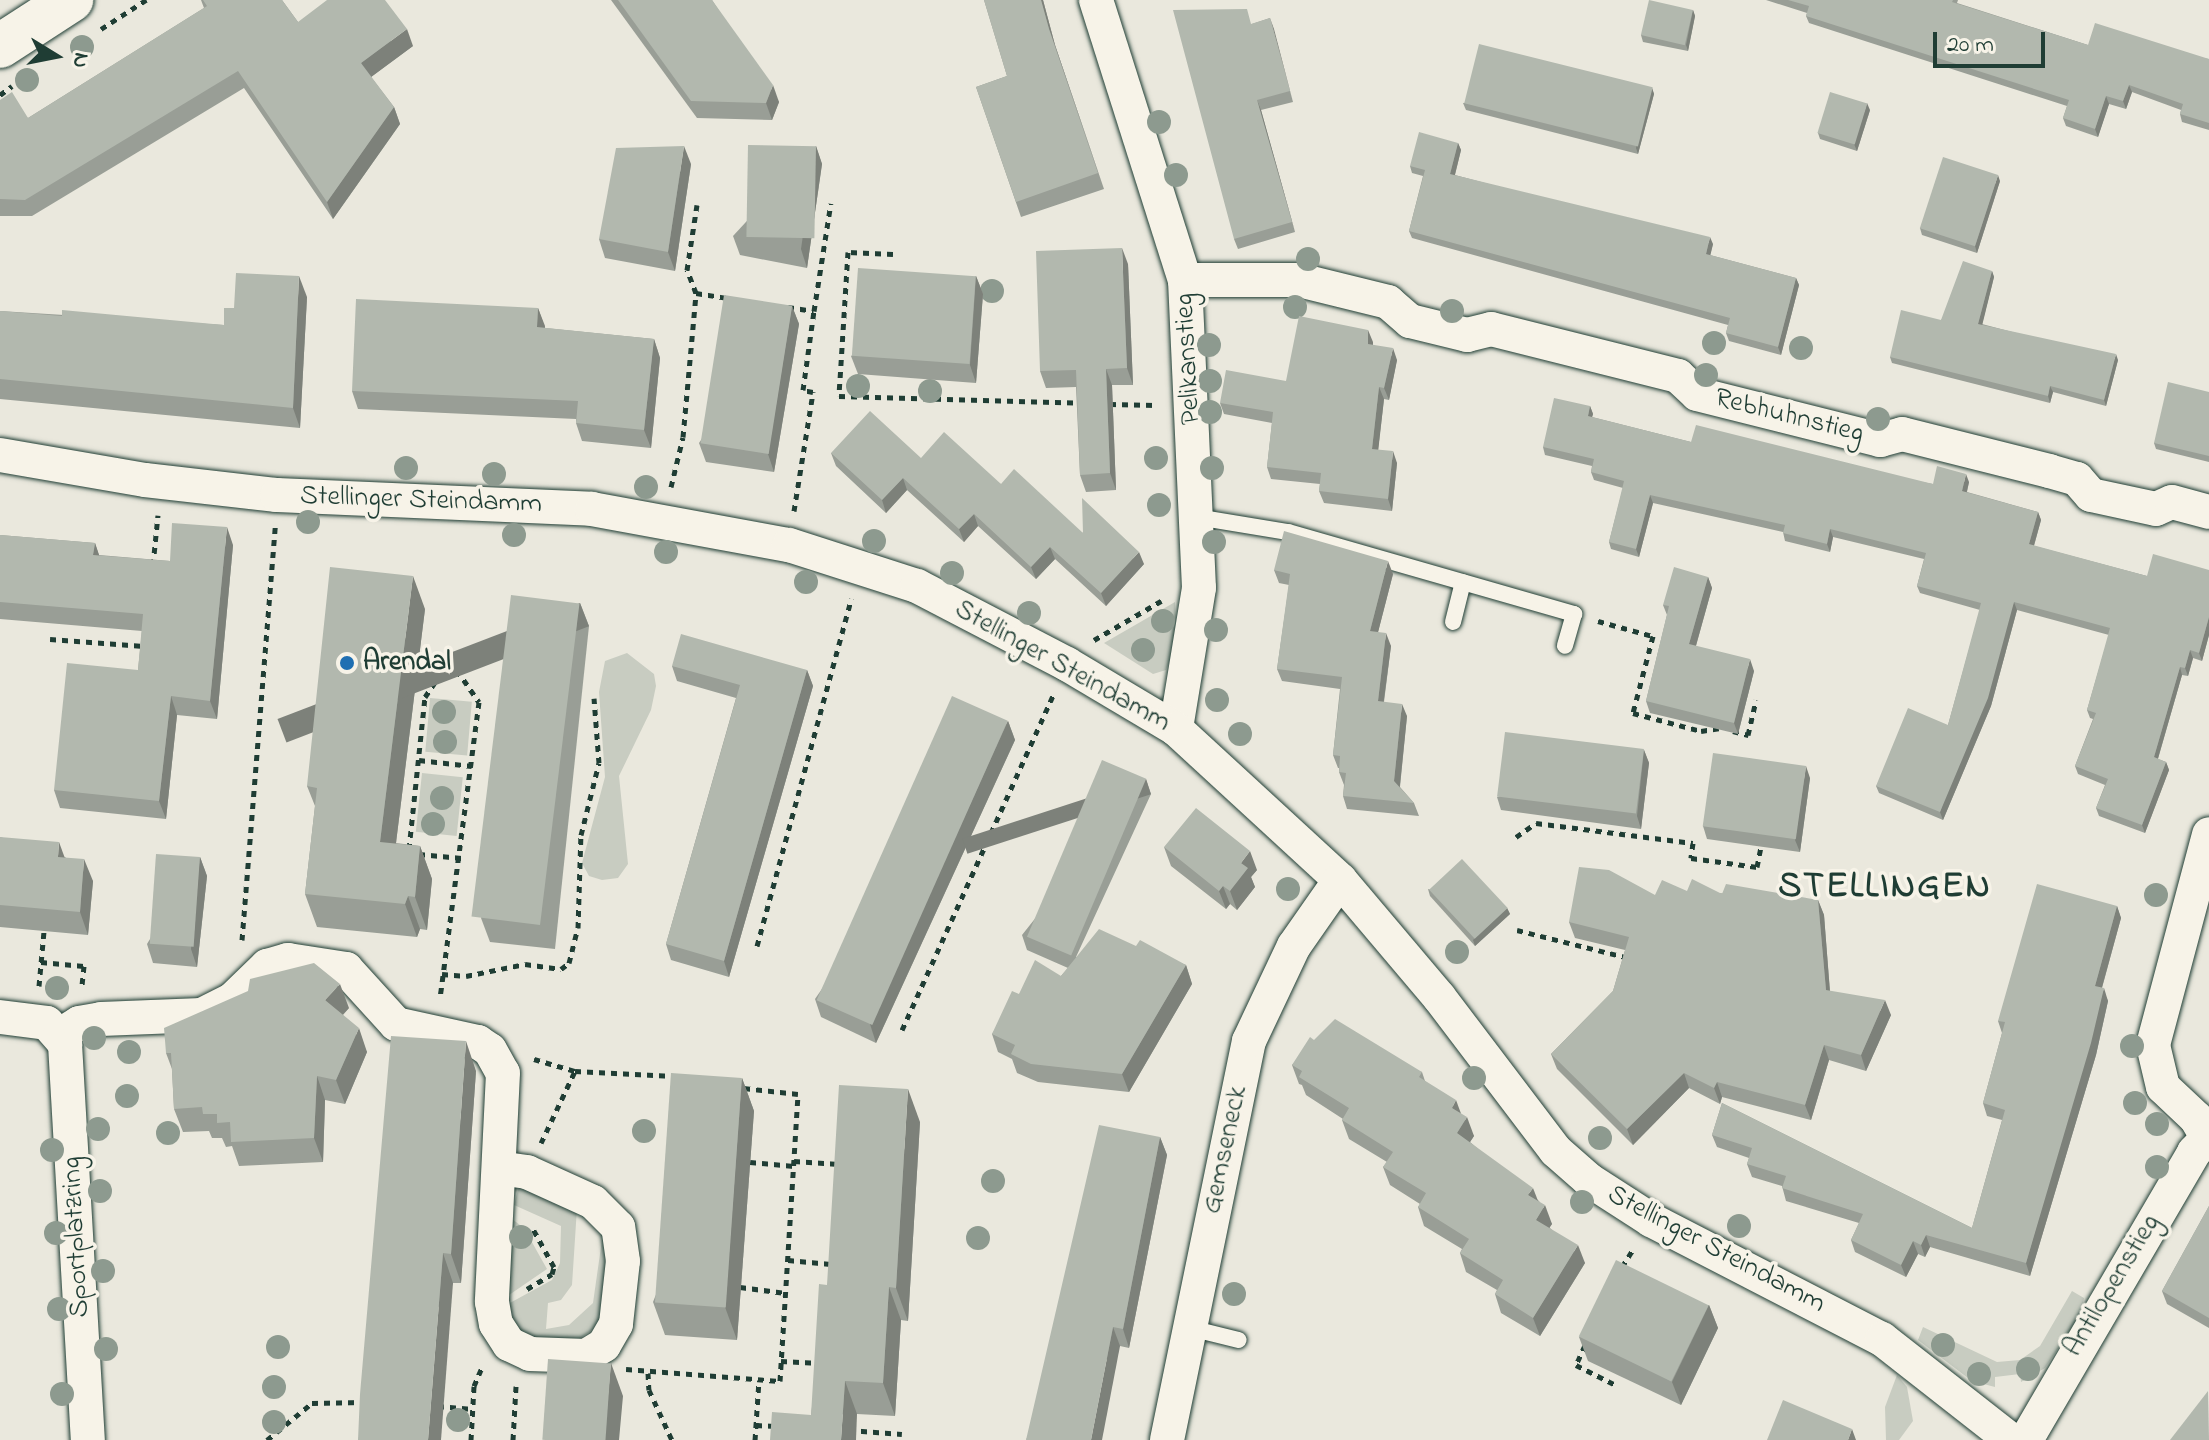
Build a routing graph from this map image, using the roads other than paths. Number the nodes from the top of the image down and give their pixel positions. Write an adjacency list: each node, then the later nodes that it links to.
1 (71, 0): 3 (main road)
2 (1096, 0): 4 (street, Pelikanstieg)
3 (0, 46)
4 (1185, 280): 6 (street, Rebhuhnstieg); 7 (street, Pelikanstieg)
5 (0, 455): 11 (street, Stellinger Steindamm)
6 (2209, 512)
7 (1196, 517): 8 (lane); 11 (street, Pelikanstieg)
8 (1463, 582): 9 (lane); 10 (lane)
9 (1453, 622)
10 (1565, 646)
11 (1176, 729): 13 (street, Stellinger Steindamm)
12 (2209, 834): 16 (street)
13 (1340, 880): 18 (street, Gemseneck); 22 (street, Stellinger Steindamm)
14 (0, 1017): 15 (street)
15 (69, 1029): 17 (street); 20 (street, Sportplatzring)
16 (2208, 1137): 23 (street, Antilopenstieg)
17 (514, 1170): 17 (street)
18 (1190, 1328): 19 (lane); 21 (street, Gemseneck)
19 (1239, 1340)
20 (88, 1440)
21 (1167, 1440)
22 (2011, 1440)
23 (2026, 1440)

